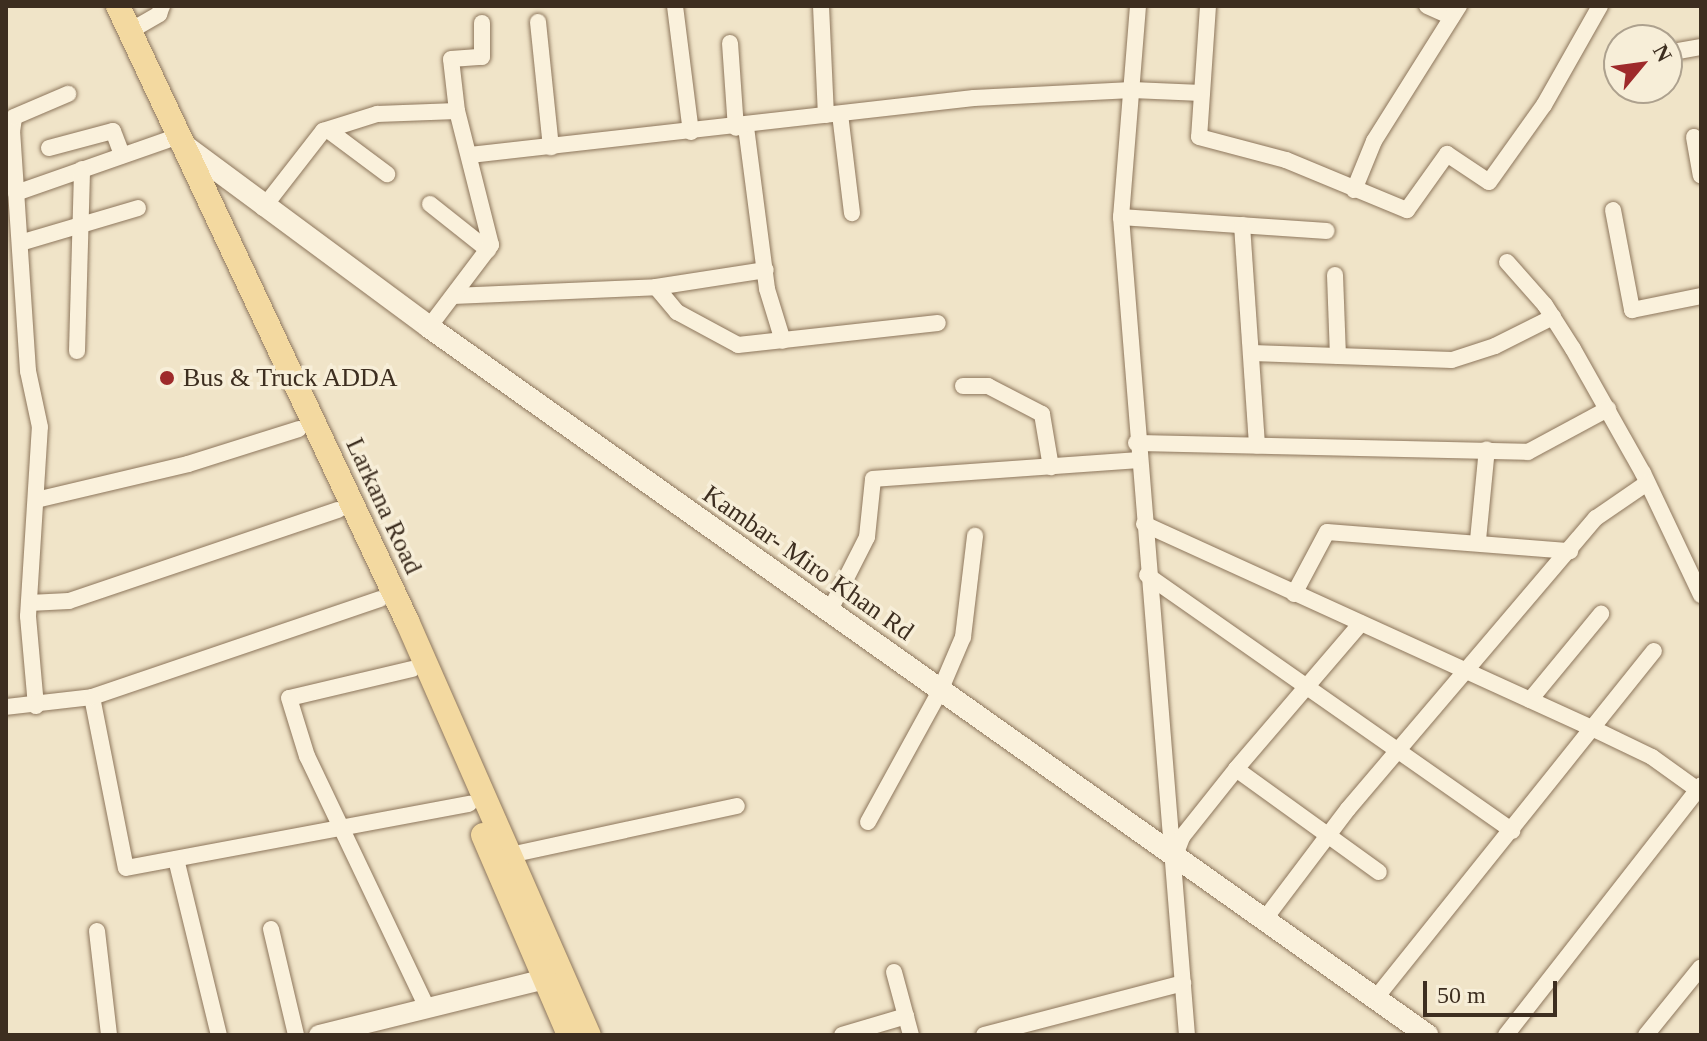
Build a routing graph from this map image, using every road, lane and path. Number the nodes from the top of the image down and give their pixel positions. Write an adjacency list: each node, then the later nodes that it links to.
1 (106, 6): 24 (main road, Larkana Road)
2 (118, 6): 13 (main road, Larkana Road)
3 (162, 6): 13 (street)
4 (675, 6): 22 (street)
5 (821, 6): 19 (street)
6 (1138, 6): 15 (street)
7 (1208, 6): 16 (street)
8 (1427, 6): 10 (street)
9 (1600, 6): 32 (street)
10 (1455, 11): 32 (street)
11 (538, 22): 25 (street)
12 (482, 23): 18 (street)
13 (130, 31): 24 (main road, Larkana Road)
14 (730, 43): 20 (street)
15 (1132, 90): 16 (street); 19 (street); 39 (street)
16 (1202, 93): 32 (street)
17 (68, 94): 33 (street)
18 (457, 111): 21 (street); 28 (street)
19 (833, 114): 20 (street); 38 (street)
20 (741, 127): 22 (street); 46 (street)
21 (328, 130): 30 (street); 36 (street)
22 (691, 132): 25 (street)
23 (1694, 137): 31 (street)
24 (171, 138): 27 (street); 36 (main road, Kambar- Miro Khan Rd); 54 (main road, Larkana Road)
25 (551, 147): 28 (street)
26 (49, 148): 27 (street)
27 (122, 155): 29 (street)
28 (470, 155): 44 (street)
29 (82, 169): 33 (street); 40 (street)
30 (387, 174)
31 (1701, 175)
32 (1354, 190)
33 (16, 193): 43 (street)
34 (430, 204): 44 (street)
35 (138, 208): 40 (street)
36 (263, 208): 53 (main road, Kambar- Miro Khan Rd)
37 (1613, 210): 50 (street)
38 (852, 213)
39 (1121, 217): 41 (street); 62 (street)
40 (83, 224): 43 (street); 56 (street)
41 (1242, 225): 42 (street); 57 (street)
42 (1327, 231)
43 (20, 243): 68 (street)
44 (488, 250): 49 (street)
45 (1507, 262): 51 (street)
46 (766, 270): 48 (street); 55 (street)
47 (1335, 275): 58 (street)
48 (656, 287): 49 (street); 55 (street)
49 (453, 296): 53 (street)
50 (1701, 296)
51 (1553, 317): 58 (street); 60 (street)
52 (938, 323): 55 (street)
53 (429, 327): 79 (main road, Kambar- Miro Khan Rd)
54 (265, 336): 61 (main road, Larkana Road); 101 (main road, Larkana Road)
55 (783, 341)
56 (77, 351)
57 (1252, 353): 58 (street); 63 (street)
58 (1338, 356)
59 (963, 386): 66 (street)
60 (1608, 409): 64 (street); 67 (street)
61 (299, 429): 68 (street); 69 (main road, Larkana Road)
62 (1136, 443): 63 (street); 65 (street)
63 (1257, 445): 64 (street)
64 (1487, 449): 72 (street)
65 (1138, 460): 66 (street); 70 (street)
66 (1051, 467): 79 (street)
67 (1647, 483): 73 (street); 76 (street)
68 (36, 500): 78 (street)
69 (338, 510): 77 (main road, Larkana Road); 78 (street)
70 (1144, 524): 74 (street); 75 (street)
71 (975, 536): 86 (street)
72 (1478, 540): 73 (street); 75 (street)
73 (1570, 551): 84 (street)
74 (1147, 575): 85 (street); 102 (street)
75 (1294, 594): 81 (street)
76 (1701, 595)
77 (380, 599): 83 (main road, Larkana Road); 87 (street)
78 (29, 603): 89 (street)
79 (829, 612): 86 (main road, Kambar- Miro Khan Rd)
80 (1601, 614): 88 (street)
81 (1361, 623): 84 (street); 85 (street)
82 (1654, 651): 91 (street)
83 (412, 669): 95 (main road, Larkana Road); 98 (street)
84 (1465, 672): 88 (street); 92 (street)
85 (1308, 686): 92 (street); 93 (street)
86 (940, 691): 97 (street); 102 (main road, Kambar- Miro Khan Rd)
87 (92, 697): 89 (street); 103 (street)
88 (1530, 700): 91 (street)
89 (36, 706): 90 (street)
90 (6, 707)
91 (1596, 730): 94 (street); 99 (street)
92 (1400, 752): 99 (street); 100 (street)
93 (1236, 769): 100 (street); 102 (street)
94 (1699, 788): 126 (street)
95 (469, 804): 98 (street); 110 (main road, Larkana Road)
96 (737, 806): 101 (street)
97 (868, 822)
98 (342, 827): 103 (street); 113 (street)
99 (1512, 831): 112 (street)
100 (1329, 836): 104 (street); 105 (street)
101 (510, 855): 110 (main road, Larkana Road)
102 (1175, 855): 105 (main road, Kambar- Miro Khan Rd); 111 (street)
103 (176, 859): 116 (street)
104 (1379, 872)
105 (1264, 920): 112 (main road, Kambar- Miro Khan Rd)
106 (271, 929): 117 (street)
107 (97, 931): 115 (street)
108 (1701, 967): 127 (street)
109 (894, 972): 114 (street)
110 (552, 978): 113 (street); 119 (main road, Larkana Road); 120 (main road, Larkana Road)
111 (1183, 983): 123 (street); 124 (street)
112 (1375, 999): 125 (main road, Kambar- Miro Khan Rd)
113 (427, 1008): 118 (street)
114 (906, 1016): 121 (street); 122 (street)
115 (109, 1035)
116 (219, 1035)
117 (296, 1035)
118 (319, 1035)
119 (569, 1035)
120 (589, 1035)
121 (842, 1035)
122 (911, 1035)
123 (984, 1035)
124 (1187, 1035)
125 (1427, 1035)
126 (1506, 1035)
127 (1646, 1035)

